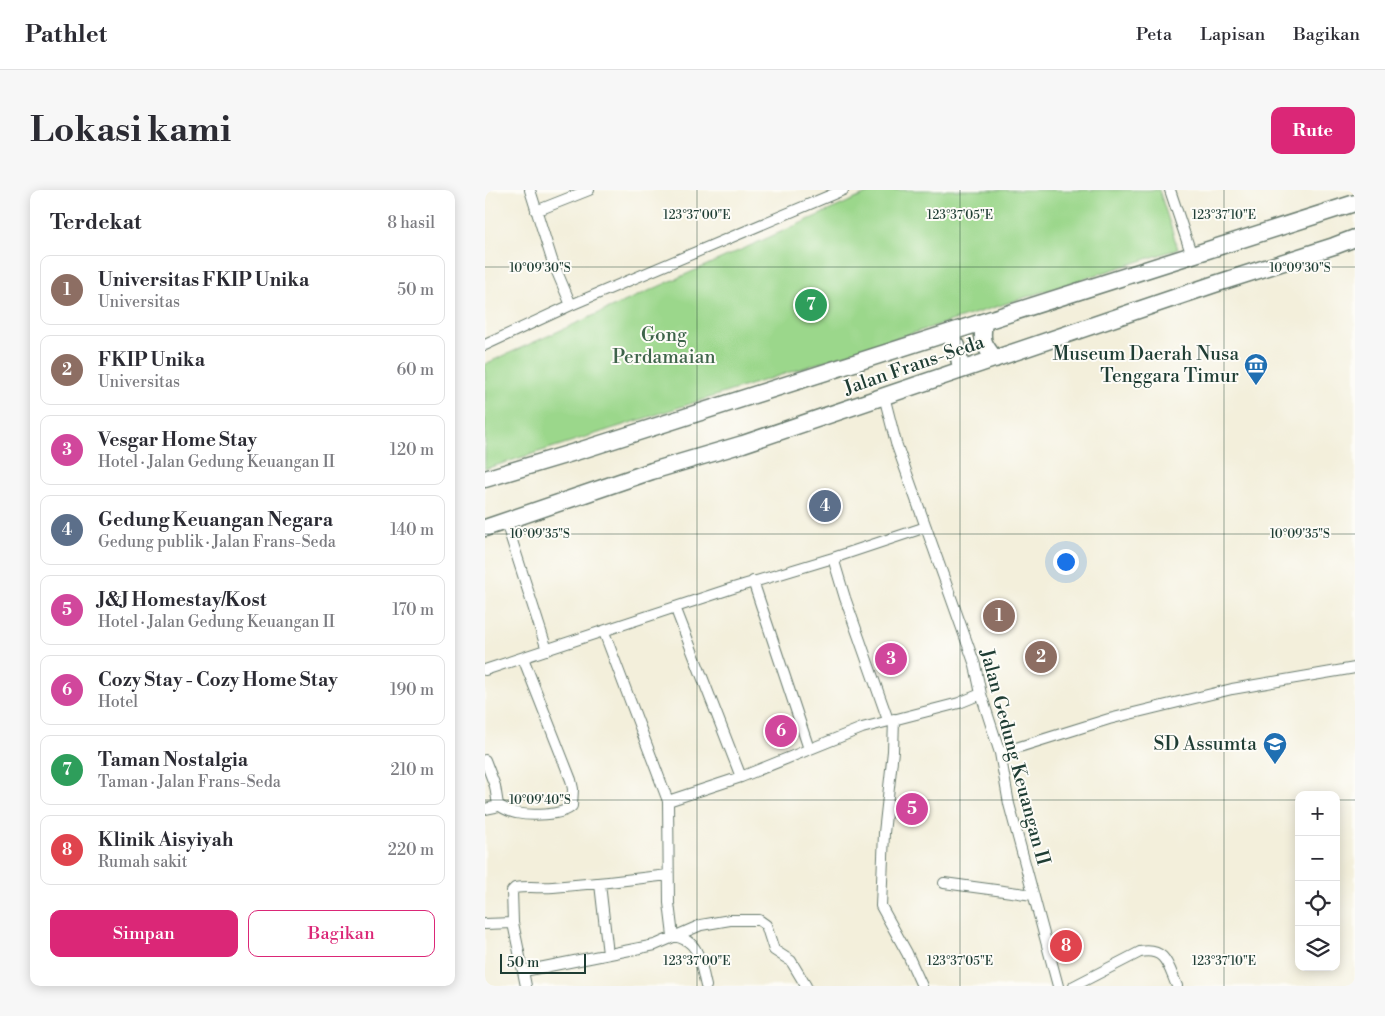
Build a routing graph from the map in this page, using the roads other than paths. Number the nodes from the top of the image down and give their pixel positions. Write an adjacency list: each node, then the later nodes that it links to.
1 (530, 190): 8 (street)
2 (589, 190): 8 (street)
3 (812, 190): 6 (street)
4 (843, 190): 6 (street)
5 (1170, 190): 10 (street)
6 (816, 200): 11 (street)
7 (1355, 203): 10 (main road, Jalan Frans-Seda)
8 (536, 211): 11 (street)
9 (1355, 238): 15 (main road, Jalan Frans-Seda)
10 (1192, 256): 12 (main road, Jalan Frans-Seda)
11 (571, 305): 14 (street)
12 (984, 322): 13 (main road, Jalan Frans-Seda); 15 (main road)
13 (949, 334): 16 (main road); 18 (main road, Jalan Frans-Seda)
14 (485, 345)
15 (995, 359): 16 (main road, Jalan Frans-Seda)
16 (961, 369): 17 (main road, Jalan Frans-Seda)
17 (884, 396): 19 (main road, Jalan Frans-Seda); 20 (street, Jalan Gedung Keuangan II)
18 (485, 479)
19 (506, 522): 21 (main road, Jalan Frans-Seda); 26 (street)
20 (926, 526): 22 (street); 30 (street, Jalan Gedung Keuangan II)
21 (485, 528)
22 (833, 558): 23 (street); 31 (street)
23 (753, 581): 24 (street); 32 (street)
24 (675, 607): 25 (street); 35 (street)
25 (603, 632): 26 (street); 36 (street)
26 (547, 650): 27 (street)
27 (523, 658): 29 (street); 37 (street)
28 (1355, 668): 33 (street)
29 (485, 670)
30 (981, 694): 31 (street); 33 (street, Jalan Gedung Keuangan II)
31 (891, 720): 32 (street); 51 (street)
32 (809, 749): 35 (street)
33 (1000, 753): 42 (street, Jalan Gedung Keuangan II)
34 (485, 760): 37 (street)
35 (741, 777): 36 (street)
36 (668, 802): 39 (street)
37 (498, 805): 38 (street)
38 (485, 809)
39 (669, 875): 41 (street); 45 (street)
40 (944, 883): 42 (street)
41 (600, 884): 43 (street); 46 (street)
42 (1033, 895): 52 (street, Jalan Gedung Keuangan II)
43 (513, 923): 44 (street); 47 (street)
44 (485, 924)
45 (673, 936): 46 (street); 49 (street); 50 (street)
46 (608, 954): 47 (street)
47 (524, 971): 48 (street)
48 (526, 986)
49 (706, 986)
50 (806, 986)
51 (922, 986)
52 (1058, 986)
53 (1074, 986): 54 (street)
54 (1177, 986)

